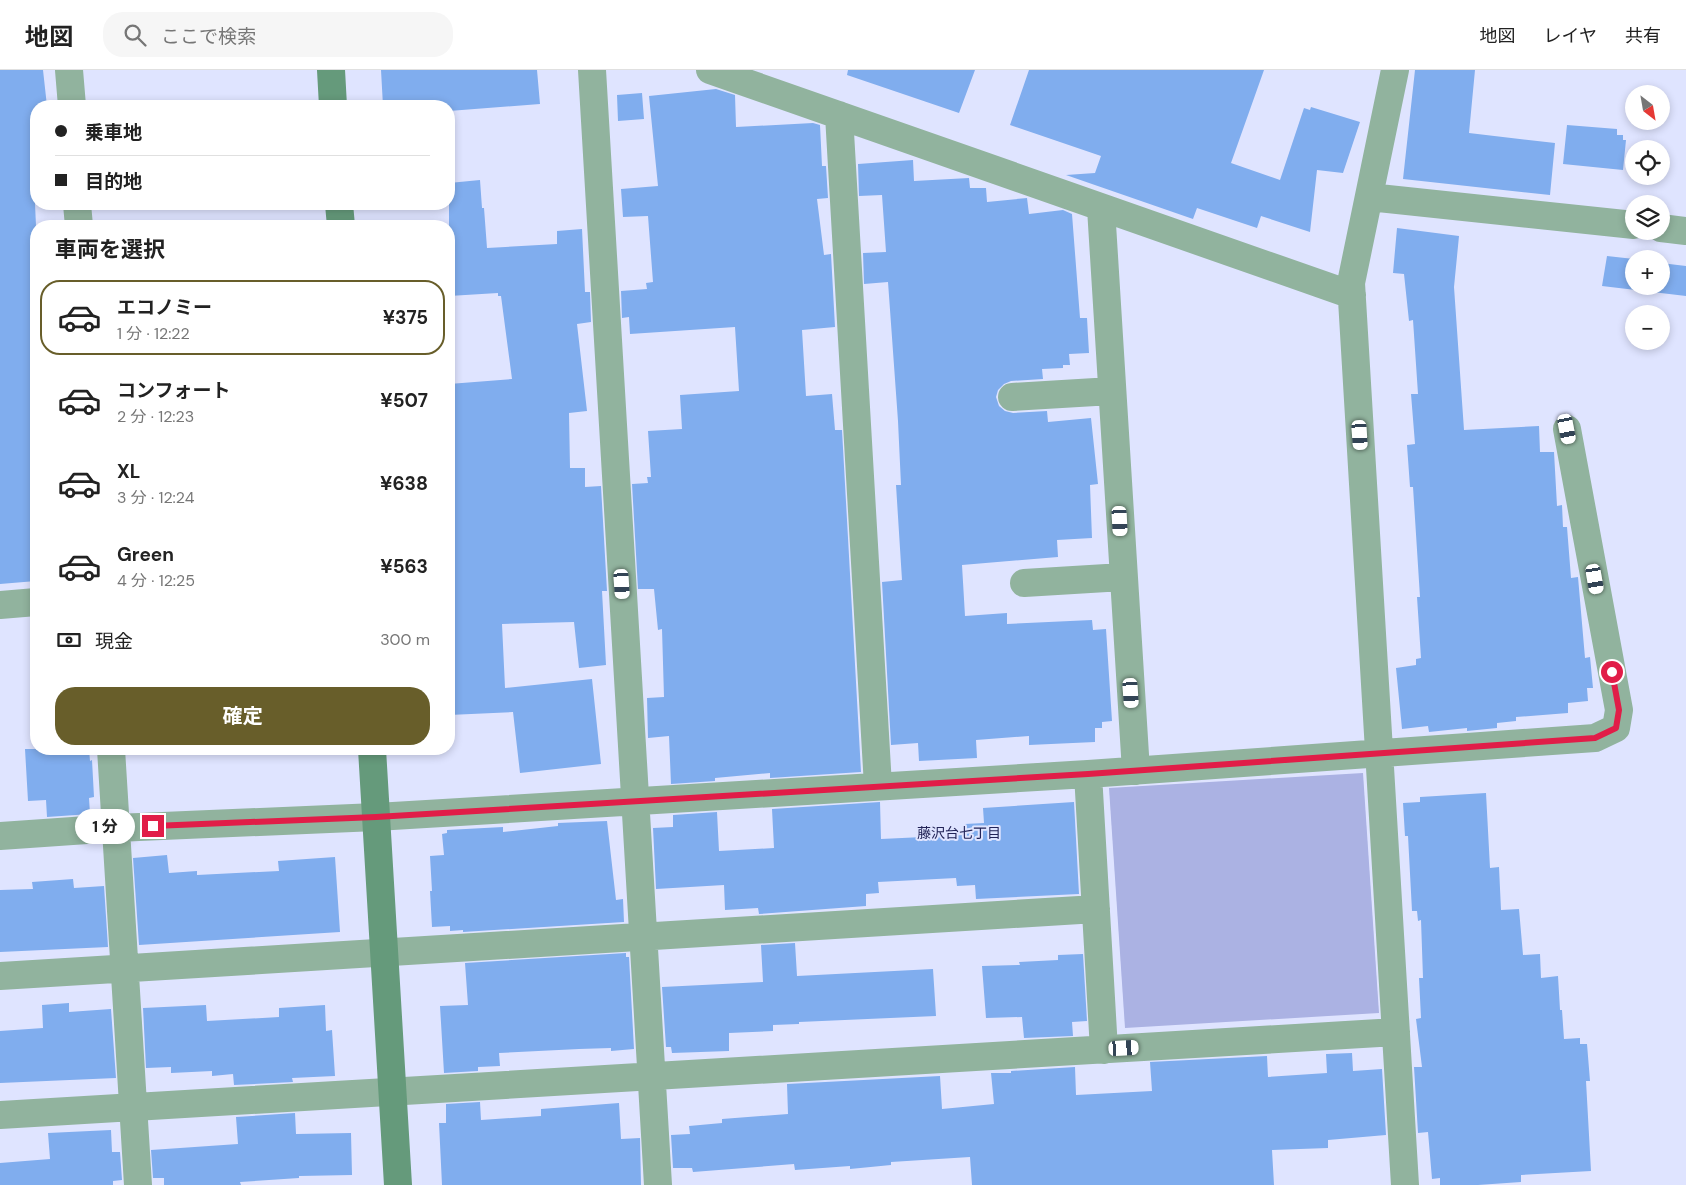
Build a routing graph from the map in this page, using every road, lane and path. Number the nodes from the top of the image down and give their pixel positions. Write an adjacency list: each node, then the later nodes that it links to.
1 (69, 70): 6 (street)
2 (331, 70): 7 (street)
3 (592, 70): 28 (street)
4 (710, 70): 8 (street)
5 (1395, 70): 9 (street)
6 (72, 100)
7 (333, 100)
8 (839, 115): 10 (street); 27 (street)
9 (1369, 197): 11 (street); 14 (street)
10 (1101, 208): 14 (street); 15 (street)
11 (1625, 224)
12 (1670, 229): 13 (street)
13 (1686, 231)
14 (1352, 295): 22 (street)
15 (1112, 391): 16 (street); 18 (street)
16 (1012, 397)
17 (1567, 429): 22 (street)
18 (1123, 577): 19 (street); 25 (street)
19 (1024, 583)
20 (30, 602): 21 (street)
21 (0, 604)
22 (1378, 754): 25 (street); 37 (street)
23 (111, 755): 30 (street)
24 (372, 755): 29 (street)
25 (1136, 771): 26 (street)
26 (1088, 774): 27 (street); 32 (street)
27 (878, 786): 28 (street)
28 (636, 801): 29 (street); 33 (street)
29 (376, 817): 30 (street); 34 (street)
30 (116, 828): 31 (street); 35 (street)
31 (0, 836)
32 (1096, 909): 33 (street); 38 (street)
33 (644, 937): 34 (street); 39 (street)
34 (384, 953): 35 (street); 40 (street)
35 (124, 969): 36 (street); 41 (street)
36 (0, 976)
37 (1396, 1032): 38 (street); 46 (street)
38 (1104, 1050): 39 (street)
39 (652, 1076): 40 (street); 45 (street)
40 (393, 1092): 41 (street); 44 (street)
41 (133, 1107): 42 (street); 43 (street)
42 (0, 1115)
43 (138, 1185)
44 (398, 1185)
45 (658, 1185)
46 (1405, 1185)

